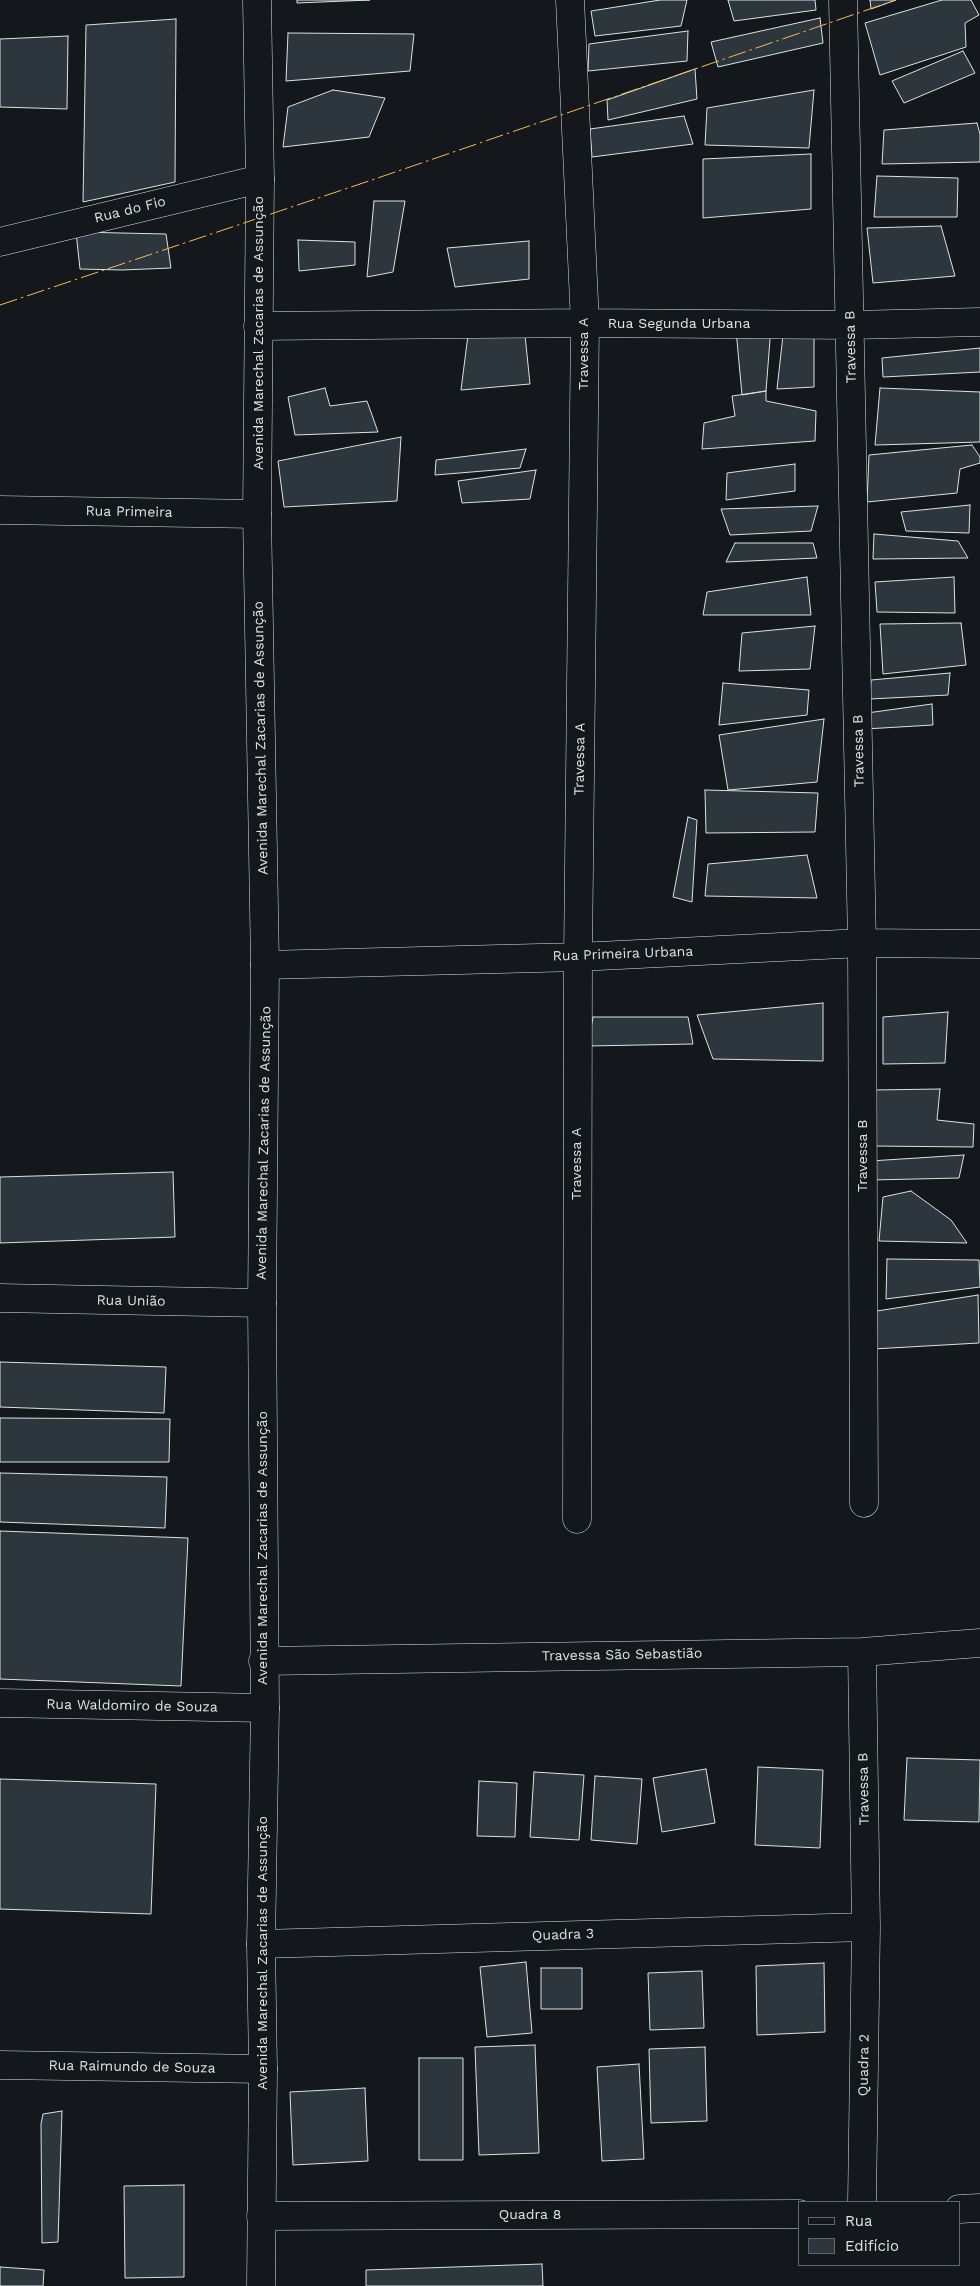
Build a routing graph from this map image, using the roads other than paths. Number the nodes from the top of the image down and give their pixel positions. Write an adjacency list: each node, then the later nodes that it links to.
1 (257, 0): 4 (street, Avenida Marechal Zacarias de Assunção)
2 (570, 0): 7 (street, Travessa A)
3 (843, 0): 8 (street, Travessa B)
4 (260, 179): 5 (street, Rua do Fio); 9 (street, Avenida Marechal Zacarias de Assunção)
5 (0, 242)
6 (980, 322): 8 (street, Rua Segunda Urbana)
7 (585, 323): 8 (street, Rua Segunda Urbana); 9 (street, Rua Segunda Urbana); 14 (street, Travessa A)
8 (851, 325): 12 (street, Travessa B)
9 (258, 326): 11 (street, Avenida Marechal Zacarias de Assunção)
10 (0, 510): 11 (street, Rua Primeira)
11 (257, 514): 15 (street, Avenida Marechal Zacarias de Assunção)
12 (862, 943): 13 (street, Rua Primeira Urbana); 14 (street, Rua Primeira Urbana); 18 (street, Travessa B)
13 (980, 944)
14 (578, 957): 15 (street, Rua Primeira Urbana); 19 (street, Travessa A)
15 (266, 965): 17 (street, Avenida Marechal Zacarias de Assunção)
16 (0, 1298): 17 (street, Rua União)
17 (262, 1303): 22 (street, Avenida Marechal Zacarias de Assunção)
18 (864, 1503)
19 (577, 1519)
20 (980, 1643): 21 (street, Travessa São Sebastião)
21 (862, 1652): 22 (street, Travessa São Sebastião); 25 (street, Travessa B)
22 (263, 1661): 24 (street, Avenida Marechal Zacarias de Assunção)
23 (0, 1703): 24 (street, Rua Waldomiro de Souza)
24 (265, 1708): 26 (street, Avenida Marechal Zacarias de Assunção)
25 (866, 1927): 26 (street, Quadra 3); 29 (street, Quadra 2)
26 (260, 1944): 28 (street, Avenida Marechal Zacarias de Assunção)
27 (0, 2065): 28 (street, Rua Raimundo de Souza)
28 (263, 2068): 33 (street, Avenida Marechal Zacarias de Assunção)
29 (862, 2201)
30 (980, 2208): 31 (street)
31 (960, 2209)
32 (798, 2214): 33 (street, Quadra 8)
33 (261, 2216): 34 (street, Avenida Marechal Zacarias de Assunção)
34 (261, 2286)

